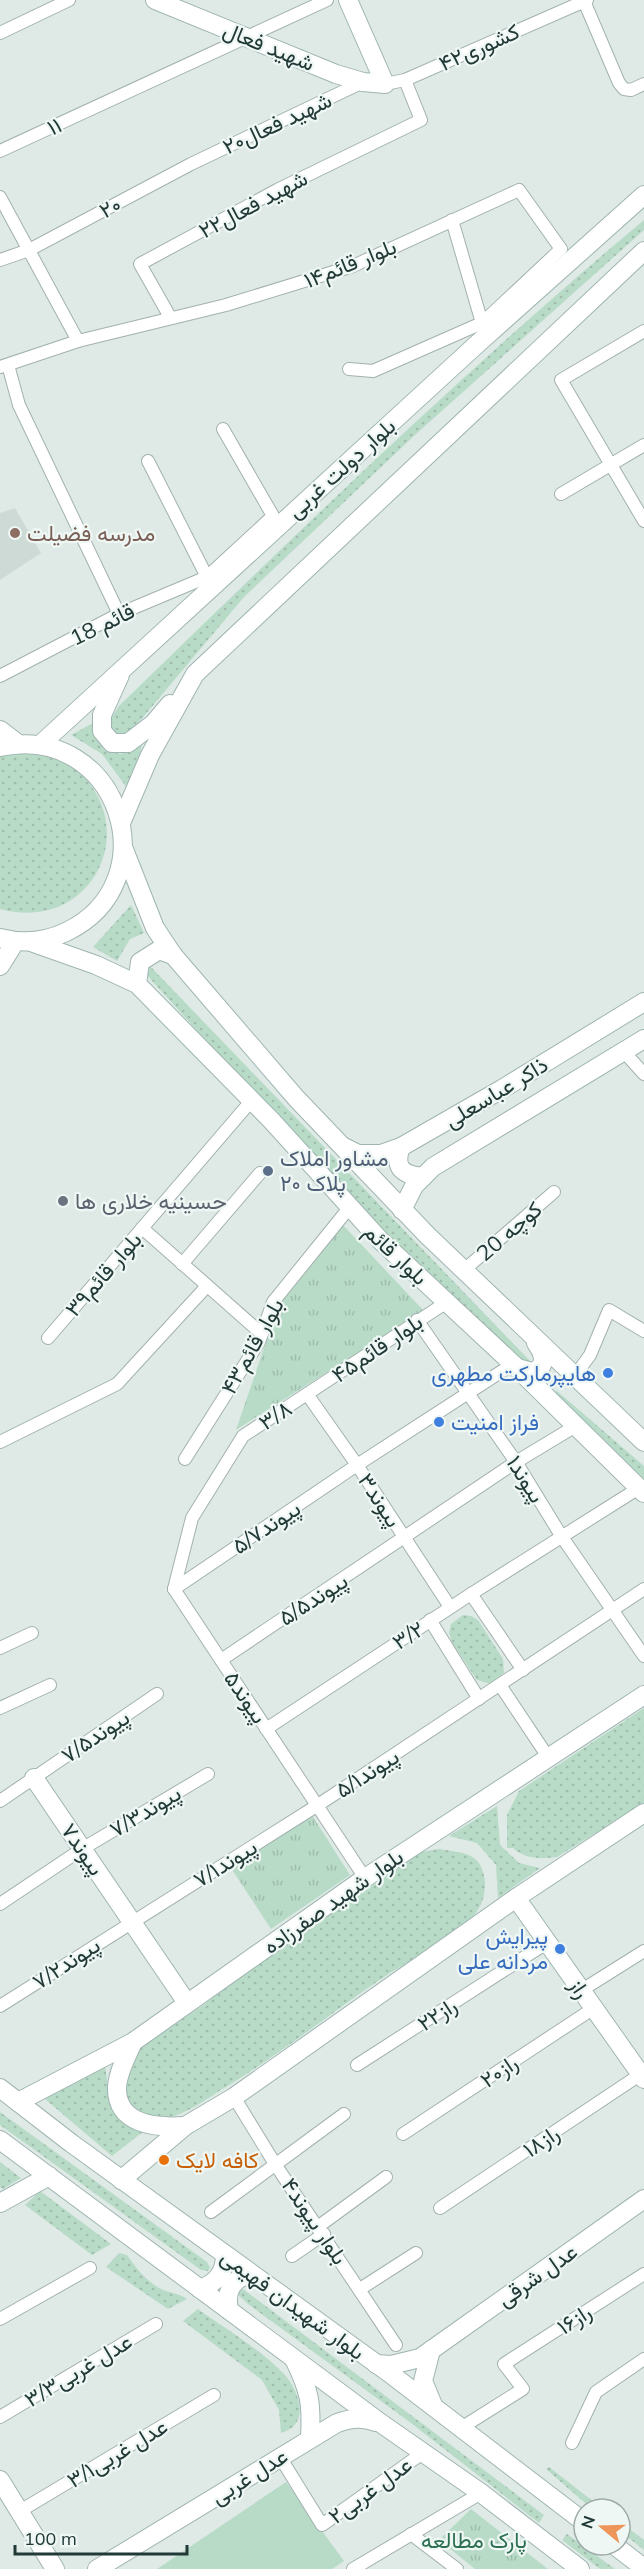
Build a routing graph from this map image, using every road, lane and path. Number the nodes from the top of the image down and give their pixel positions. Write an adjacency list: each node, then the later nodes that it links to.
1 (69, 0): 7 (street)
2 (155, 0): 8 (street, شهید فعال)
3 (327, 0): 8 (street, ۱۱)
4 (348, 0): 11 (street)
5 (586, 1): 6 (street, کشوری۴۲); 12 (street)
6 (569, 3): 9 (street, کشوری۴۲)
7 (0, 33)
8 (246, 36): 10 (street, شهید فعال); 13 (street, ۱۱)
9 (405, 80): 11 (street, کشوری۴۲); 21 (street, شهید فعال۲۲)
10 (363, 82): 11 (street, شهید فعال); 14 (street, شهید فعال۲۰)
11 (385, 84)
12 (644, 84)
13 (0, 151)
14 (191, 164): 18 (street, ۲۰)
15 (644, 195): 35 (street, بلوار دولت غربی)
16 (0, 197): 18 (street)
17 (452, 220): 21 (street, بلوار قائم۱۴); 22 (street); 22 (street, بلوار قائم۱۴)
18 (28, 250): 20 (street, ۲۰); 24 (street)
19 (644, 251): 36 (street)
20 (0, 260)
21 (170, 317): 24 (street, بلوار قائم۱۴)
22 (482, 323): 26 (street)
23 (644, 331): 30 (street)
24 (78, 341): 25 (street, بلوار قائم۱۴)
25 (4, 366): 34 (street)
26 (349, 369)
27 (223, 429): 33 (street)
28 (644, 445): 30 (street)
29 (148, 461): 33 (street)
30 (611, 465): 31 (street); 32 (street)
31 (561, 494)
32 (644, 521)
33 (207, 578): 34 (street, 18 قائم)
34 (119, 614): 37 (street, 18 قائم)
35 (126, 665): 36 (street); 39 (street, بلوار دولت غربی)
36 (195, 674): 41 (street)
37 (0, 676)
38 (0, 730): 40 (street)
39 (41, 744): 40 (street); 41 (street)
40 (8, 745)
41 (121, 823): 42 (street)
42 (123, 847): 43 (street); 44 (street, بلوار قائم)
43 (16, 940): 45 (street); 46 (street, بلوار قائم)
44 (173, 955): 46 (street); 52 (street, بلوار قائم)
45 (0, 966)
46 (137, 984): 51 (street, بلوار قائم)
47 (644, 1002): 53 (street, ذاکر عباسعلی)
48 (644, 1039): 49 (street, ذاکر عباسعلی)
49 (624, 1053): 50 (street); 55 (street, ذاکر عباسعلی)
50 (644, 1074)
51 (252, 1100): 57 (street, بلوار قائم); 59 (street, بلوار قائم۳۹)
52 (340, 1146): 53 (street, ذاکر عباسعلی); 58 (street, بلوار قائم)
53 (400, 1147): 55 (street)
54 (260, 1173): 60 (street)
55 (423, 1177): 58 (street, ذاکر عباسعلی)
56 (554, 1192): 61 (street, کوچه 20)
57 (349, 1208): 63 (street, بلوار قائم); 66 (street, بلوار قائم۴۳)
58 (402, 1209): 61 (street, بلوار قائم)
59 (142, 1228): 60 (street); 68 (street, بلوار قائم۳۹)
60 (182, 1264): 62 (street)
61 (464, 1270): 67 (street, بلوار قائم)
62 (207, 1286): 66 (street); 75 (street)
63 (447, 1302): 64 (street, بلوار قائم۴۵); 69 (street, بلوار قائم)
64 (417, 1320): 71 (street, پیوند۱); 72 (street, بلوار قائم۴۵)
65 (644, 1331): 70 (street)
66 (262, 1334): 77 (street, بلوار قائم۴۳)
67 (531, 1336): 69 (street); 70 (street, بلوار قائم)
68 (48, 1338)
69 (515, 1366): 71 (street, پیوند۵/۷); 73 (street, بلوار قائم)
70 (573, 1376): 73 (street); 76 (street, بلوار قائم)
71 (469, 1393): 78 (street, پیوند۱); 79 (street, پیوند۵/۷)
72 (308, 1394): 79 (street, پیوند۳); 83 (street, ۳/۸)
73 (546, 1398): 74 (street, بلوار قائم)
74 (574, 1427): 78 (street, پیوند۵/۵); 80 (street, بلوار قائم)
75 (0, 1442)
76 (644, 1442)
77 (185, 1460)
78 (516, 1462): 81 (street, پیوند۱); 82 (street, پیوند۵/۵)
79 (357, 1465): 82 (street, پیوند۳); 83 (street, پیوند۵/۷)
80 (642, 1491): 81 (street, ۳/۲)
81 (562, 1537): 85 (street, ۳/۲); 87 (street, پیوند۱)
82 (405, 1538): 86 (street, پیوند۳); 92 (street, پیوند۵/۵)
83 (174, 1589): 92 (street, پیوند۵)
84 (644, 1589): 87 (street, پیوند۵/۱)
85 (471, 1594): 86 (street, ۳/۲); 93 (street)
86 (450, 1607): 88 (street, ۳/۲)
87 (612, 1611): 91 (street, پیوند۱); 93 (street, پیوند۵/۱)
88 (430, 1620): 98 (street); 100 (street, ۳/۲)
89 (32, 1634): 90 (street)
90 (0, 1648)
91 (644, 1656)
92 (221, 1660): 100 (street, پیوند۵)
93 (522, 1670): 95 (street, پیوند۵/۱)
94 (50, 1685): 99 (street)
95 (501, 1685): 98 (street, پیوند۵/۱); 101 (street)
96 (157, 1694): 103 (street, پیوند۷/۵)
97 (644, 1695): 101 (street, بلوار شهید صفرزاده)
98 (479, 1699): 105 (street, پیوند۵/۱)
99 (0, 1708)
100 (267, 1728): 105 (street, پیوند۵)
101 (548, 1757): 108 (street, بلوار شهید صفرزاده)
102 (208, 1774): 107 (street, پیوند۷/۳)
103 (34, 1778): 104 (street, پیوند۷/۵); 107 (street, پیوند۷)
104 (0, 1801)
105 (318, 1805): 108 (street, پیوند۵); 111 (street, پیوند۷/۱)
106 (644, 1813): 109 (street)
107 (82, 1849): 110 (street, پیوند۷/۳); 111 (street, پیوند۷)
108 (365, 1878): 115 (street, بلوار شهید صفرزاده)
109 (516, 1898): 112 (street, راز); 122 (street)
110 (0, 1904)
111 (131, 1921): 115 (street, پیوند۷); 116 (street, پیوند۷/۲)
112 (548, 1942): 114 (street, راز); 119 (street, راز۲۲)
113 (644, 1951): 114 (street)
114 (582, 1990): 117 (street, راز)
115 (187, 2003): 118 (street, بلوار شهید صفرزاده)
116 (0, 2006)
117 (594, 2008): 120 (street, راز); 126 (street, راز۲۰)
118 (133, 2042): 123 (street, بلوار شهید صفرزاده); 125 (street)
119 (357, 2065)
120 (643, 2075): 134 (street, راز۱۸)
121 (0, 2088): 123 (street, بلوار شهیدان فهیمی)
122 (234, 2097): 125 (street); 128 (street, بلوار پیوند۴)
123 (18, 2102): 131 (street, بلوار شهیدان فهیمی)
124 (344, 2114): 128 (street)
125 (185, 2126): 131 (street)
126 (403, 2134)
127 (0, 2140): 129 (street, بلوار شهیدان فهیمی)
128 (275, 2164): 135 (street); 136 (street, بلوار پیوند۴)
129 (49, 2176): 133 (street); 143 (street, بلوار شهیدان فهیمی)
130 (386, 2177): 136 (street)
131 (121, 2180): 138 (street, بلوار شهیدان فهیمی)
132 (644, 2199): 149 (street, عدل شرقی)
133 (0, 2204)
134 (440, 2208)
135 (212, 2212)
136 (321, 2230): 139 (street); 144 (street, بلوار پیوند۴)
137 (416, 2253): 144 (street)
138 (225, 2255): 141 (street, بلوار شهیدان فهیمی); 143 (street)
139 (292, 2256)
140 (90, 2268): 146 (street)
141 (250, 2274): 145 (street); 152 (street, بلوار شهیدان فهیمی)
142 (644, 2274): 157 (street, راز۱۶)
143 (200, 2289): 145 (street, بلوار شهیدان فهیمی)
144 (360, 2289): 148 (street, بلوار پیوند۴)
145 (229, 2310): 150 (street, بلوار شهیدان فهیمی)
146 (0, 2319)
147 (156, 2324): 155 (street, عدل غربی۳/۳)
148 (396, 2345)
149 (431, 2350): 152 (street, عدل شرقی); 154 (street)
150 (293, 2357): 156 (street, بلوار شهیدان فهیمی); 158 (street)
151 (644, 2359): 159 (street)
152 (376, 2364): 154 (street, بلوار شهیدان فهیمی)
153 (214, 2395): 164 (street, عدل غربی۳/۱)
154 (436, 2409): 157 (street, بلوار شهیدان فهیمی)
155 (0, 2416)
156 (382, 2424): 158 (street, عدل غربی); 160 (street, بلوار شهیدان فهیمی)
157 (460, 2428): 165 (street, بلوار شهیدان فهیمی)
158 (310, 2438): 161 (street, عدل غربی)
159 (572, 2443)
160 (424, 2452): 161 (street, عدل غربی۲); 163 (street, بلوار شهیدان فهیمی)
161 (280, 2457): 168 (street, عدل غربی)
162 (2, 2488): 164 (street)
163 (481, 2493): 166 (street); 174 (street, بلوار شهیدان فهیمی)
164 (20, 2511): 170 (street)
165 (572, 2513)
166 (411, 2534): 172 (street); 173 (street)
167 (630, 2557): 169 (street)
168 (117, 2564): 171 (street, عدل غربی)
169 (644, 2568)
170 (55, 2569)
171 (97, 2569)
172 (353, 2569)
173 (457, 2569)
174 (580, 2569)

